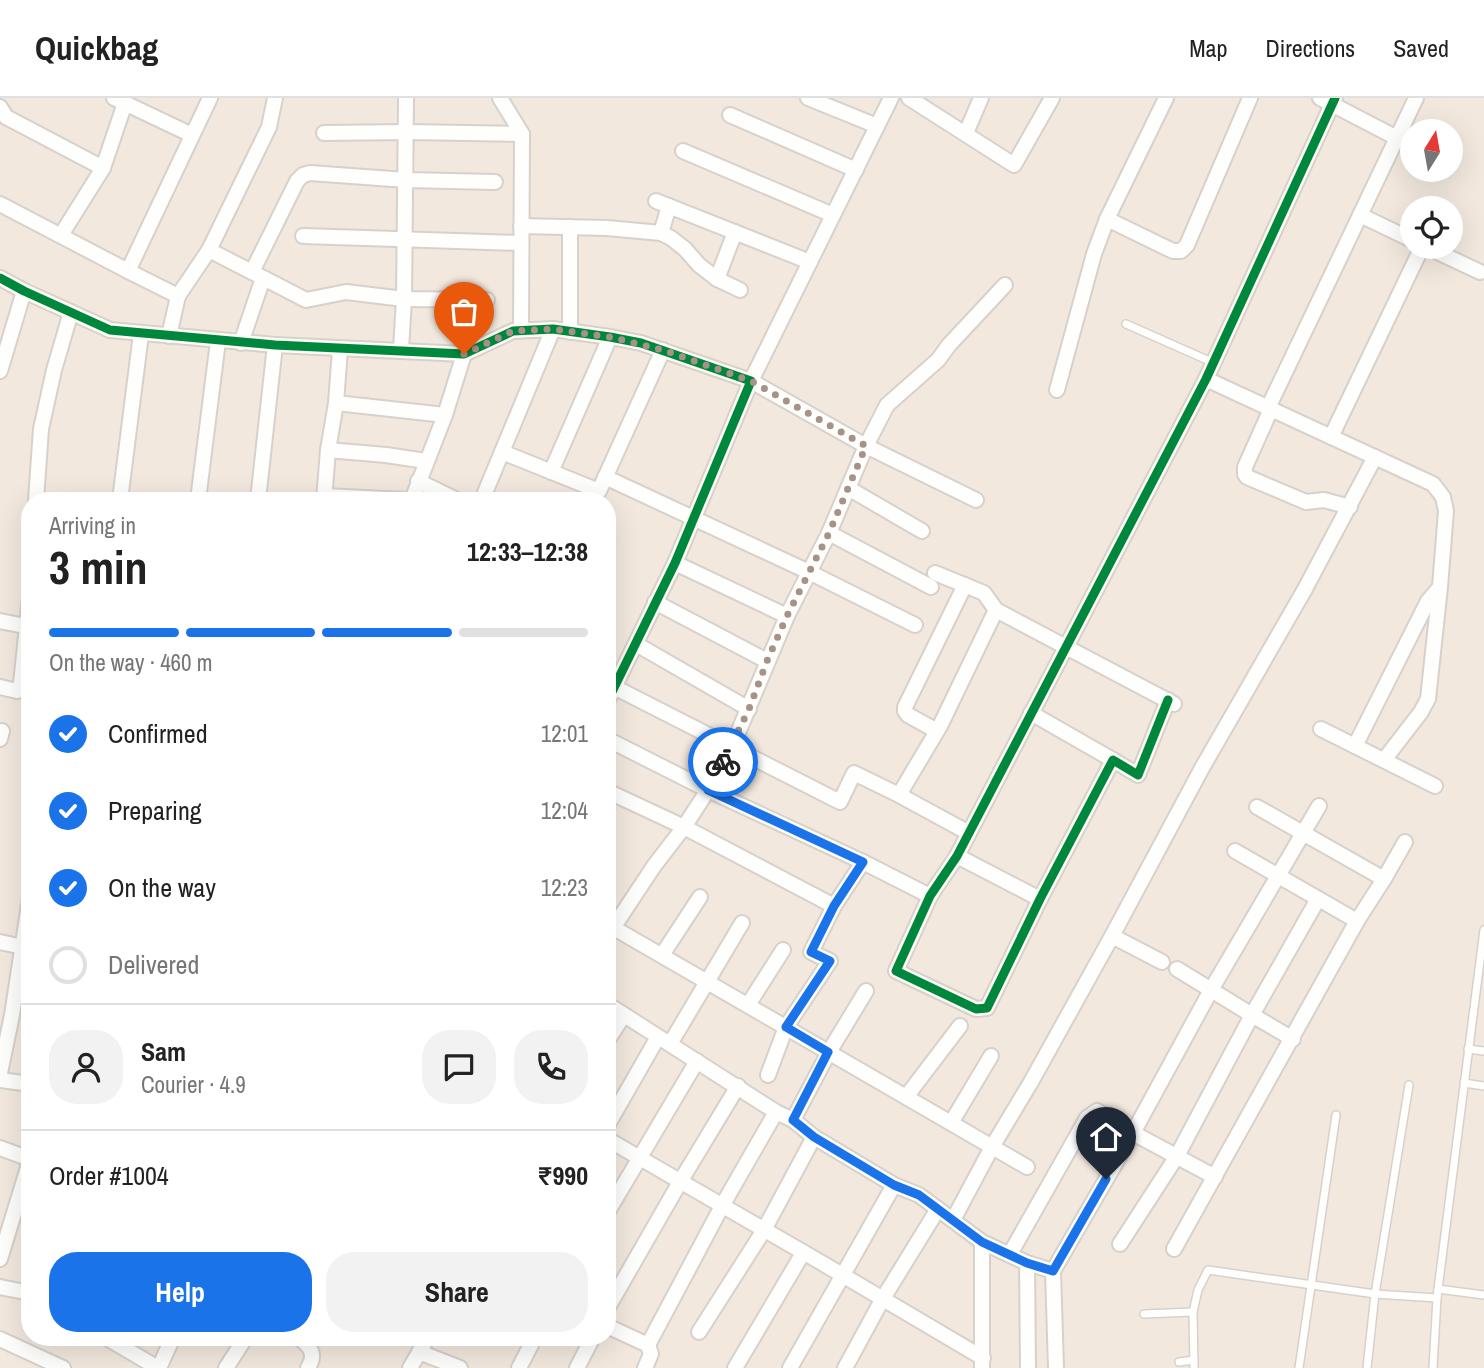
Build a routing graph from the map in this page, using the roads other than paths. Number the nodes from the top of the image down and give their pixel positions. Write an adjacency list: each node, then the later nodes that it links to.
1 (210, 98): 22 (street)
2 (275, 98): 42 (street)
3 (406, 98): 18 (street)
4 (500, 98): 21 (street)
5 (808, 98): 17 (street)
6 (891, 98): 17 (street)
7 (909, 98): 20 (street)
8 (981, 98): 20 (street)
9 (1052, 98): 20 (street)
10 (1166, 98): 32 (street)
11 (1250, 98): 32 (street)
12 (1416, 98): 23 (street)
13 (117, 99): 22 (street); 25 (street)
14 (1329, 100): 23 (street); 72 (street)
15 (0, 107): 25 (street)
16 (730, 115): 26 (street)
17 (877, 126): 26 (street)
18 (407, 132): 19 (street); 21 (street); 27 (street)
19 (324, 133)
20 (966, 133)
21 (522, 134): 33 (street)
22 (192, 135): 46 (street)
23 (1397, 138): 31 (street)
24 (683, 151): 30 (street)
25 (103, 168): 38 (street)
26 (856, 170): 30 (street)
27 (406, 180): 28 (street); 40 (street); 48 (street)
28 (495, 182)
29 (0, 204): 38 (street)
30 (833, 215): 45 (street)
31 (1360, 215): 37 (street); 78 (street)
32 (1107, 219): 76 (street)
33 (521, 226): 34 (street); 41 (street)
34 (570, 227): 36 (street); 61 (street)
35 (735, 232): 36 (street); 45 (street); 50 (street)
36 (661, 233): 50 (street)
37 (1400, 234)
38 (61, 235): 46 (street)
39 (303, 236): 40 (street)
40 (405, 239): 41 (street); 55 (street)
41 (521, 243): 60 (street)
42 (209, 250): 48 (street); 54 (street)
43 (1419, 259): 80 (street)
44 (1451, 259): 47 (street)
45 (810, 262): 75 (street)
46 (128, 271): 54 (street)
47 (1480, 272)
48 (258, 275): 55 (street); 66 (street)
49 (0, 278): 53 (street)
50 (717, 279): 52 (street)
51 (1005, 285): 81 (street)
52 (740, 289)
53 (24, 291): 57 (street); 73 (street)
54 (178, 296): 63 (street)
55 (404, 299): 56 (street); 69 (street)
56 (487, 300)
57 (71, 312): 62 (street); 90 (street)
58 (1126, 324): 72 (lane)
59 (553, 329): 60 (street); 61 (street); 83 (street)
60 (521, 330): 71 (street)
61 (570, 332): 64 (street)
62 (141, 334): 63 (street); 91 (street)
63 (169, 336): 65 (street)
64 (610, 337): 70 (street); 86 (street)
65 (218, 341): 66 (street); 92 (street)
66 (241, 343): 67 (street)
67 (275, 345): 68 (street); 93 (street)
68 (340, 349): 69 (street); 77 (street)
69 (401, 350): 71 (street)
70 (663, 350): 75 (street); 87 (street)
71 (464, 354): 79 (street)
72 (1214, 363): 74 (street)
73 (0, 371)
74 (1206, 379): 78 (street); 114 (street)
75 (751, 381): 81 (street); 100 (street)
76 (1057, 390)
77 (336, 403): 79 (street); 82 (street)
78 (1269, 408): 80 (street); 99 (street)
79 (445, 415): 85 (street)
80 (1331, 437): 84 (street)
81 (866, 446): 89 (street); 98 (street)
82 (328, 450): 85 (street); 94 (street)
83 (502, 452): 86 (street); 97 (street)
84 (1375, 457): 99 (street); 106 (street)
85 (426, 461): 88 (street)
86 (551, 472): 87 (street)
87 (605, 477): 100 (street)
88 (418, 481): 95 (street); 96 (street)
89 (848, 488): 101 (street); 102 (street)
90 (37, 492)
91 (121, 492)
92 (199, 492)
93 (259, 492)
94 (324, 492)
95 (413, 492)
96 (441, 492)
97 (485, 492)
98 (976, 500)
99 (1350, 507): 154 (street)
100 (695, 517): 103 (street); 104 (street)
101 (922, 531)
102 (829, 533): 104 (street); 105 (street)
103 (675, 563): 107 (street); 109 (street)
104 (809, 572): 109 (street); 112 (street)
105 (965, 585): 108 (street); 123 (street)
106 (1440, 587): 125 (street); 128 (street)
107 (655, 603): 113 (street); 115 (street)
108 (996, 610): 114 (street); 123 (street)
109 (787, 616): 115 (street)
110 (0, 621): 111 (street)
111 (21, 625)
112 (915, 625)
113 (636, 644): 116 (street); 120 (street)
114 (1067, 648): 121 (street); 127 (street)
115 (767, 661): 120 (street)
116 (616, 677)
117 (21, 684): 119 (street)
118 (616, 684): 126 (street)
119 (0, 687)
120 (749, 709): 126 (street)
121 (1031, 713): 127 (street); 136 (street)
122 (1321, 729): 125 (street)
123 (937, 731): 132 (street)
124 (616, 744): 130 (street)
125 (1355, 746): 128 (street)
126 (732, 747): 130 (street); 132 (street)
127 (1113, 760): 146 (street)
128 (1384, 760): 129 (street)
129 (1435, 786)
130 (708, 790): 135 (street); 141 (street)
131 (616, 795): 135 (street)
132 (899, 795): 136 (street)
133 (1319, 806): 137 (street)
134 (1257, 807): 137 (street)
135 (684, 827): 148 (street); 149 (street)
136 (969, 833): 140 (street)
137 (1302, 834): 142 (street); 143 (street)
138 (1405, 842): 143 (street)
139 (1235, 851): 142 (street)
140 (957, 856): 144 (street); 146 (street)
141 (863, 862): 144 (street); 148 (street)
142 (1278, 876): 147 (street); 163 (street)
143 (1384, 879): 150 (street)
144 (930, 896): 146 (street)
145 (700, 897): 158 (street)
146 (1040, 899)
147 (1318, 899): 150 (street); 168 (street)
148 (834, 906): 170 (street)
149 (616, 919)
150 (1357, 921): 172 (street)
151 (743, 923): 162 (street)
152 (1484, 930): 174 (lane)
153 (616, 932): 158 (street)
154 (1112, 936): 159 (street); 196 (street)
155 (0, 942): 156 (street)
156 (21, 947)
157 (783, 950): 165 (street)
158 (662, 955): 162 (street)
159 (1162, 962)
160 (1177, 969): 163 (street)
161 (21, 972): 179 (street)
162 (708, 982): 165 (street); 173 (street)
163 (1211, 990): 168 (street); 193 (street)
164 (866, 991): 176 (street)
165 (748, 1005): 170 (street)
166 (616, 1010): 167 (street)
167 (624, 1015): 169 (street); 173 (street)
168 (1252, 1016): 172 (street); 199 (street)
169 (616, 1027)
170 (786, 1027): 176 (street); 180 (street)
171 (960, 1027): 187 (street)
172 (1293, 1039): 202 (street)
173 (664, 1041): 178 (street); 189 (street)
174 (1468, 1049): 175 (lane); 183 (lane)
175 (1484, 1051)
176 (828, 1052): 187 (street); 191 (street)
177 (991, 1056): 192 (street)
178 (697, 1061): 186 (street); 200 (street)
179 (0, 1073)
180 (768, 1076)
181 (0, 1080): 182 (street)
182 (21, 1083)
183 (1464, 1083): 185 (lane); 222 (lane)
184 (1409, 1085): 225 (lane)
185 (1484, 1086)
186 (738, 1087): 188 (street); 203 (street)
187 (906, 1097): 192 (street)
188 (776, 1112): 191 (street); 207 (street)
189 (616, 1113)
190 (1336, 1115): 220 (lane)
191 (793, 1120): 194 (street)
192 (951, 1123): 196 (street)
193 (1133, 1133): 199 (street); 215 (street); 218 (street)
194 (814, 1137): 204 (street); 210 (street)
195 (616, 1144): 200 (street)
196 (992, 1147): 201 (street); 209 (street)
197 (0, 1148): 198 (street)
198 (21, 1156)
199 (1177, 1156): 202 (street); 212 (street)
200 (640, 1158): 203 (street); 206 (street)
201 (1027, 1167)
202 (1215, 1177): 213 (street)
203 (680, 1182): 207 (street); 224 (street)
204 (894, 1185): 208 (street); 219 (street)
205 (21, 1190): 216 (street)
206 (616, 1198)
207 (722, 1206): 210 (street); 234 (street)
208 (938, 1209): 209 (street); 228 (street)
209 (953, 1220): 211 (street)
210 (764, 1230): 214 (street); 232 (street)
211 (982, 1242): 215 (street); 245 (street)
212 (1120, 1244)
213 (1174, 1249)
214 (803, 1253): 219 (street); 256 (street)
215 (1010, 1254): 217 (street)
216 (0, 1259)
217 (1027, 1263): 218 (street); 259 (street)
218 (1053, 1271): 260 (street)
219 (843, 1276): 228 (street); 257 (street)
220 (1310, 1286): 225 (lane); 229 (lane); 261 (lane)
221 (0, 1287): 223 (street)
222 (1438, 1289): 226 (lane); 227 (lane)
223 (21, 1291)
224 (616, 1293)
225 (1375, 1294): 227 (lane); 262 (lane)
226 (1484, 1295)
227 (1437, 1298): 263 (lane)
228 (883, 1300): 245 (street); 258 (street)
229 (1193, 1312): 230 (lane); 246 (lane)
230 (1143, 1314)
231 (616, 1330): 234 (street)
232 (699, 1332)
233 (0, 1339): 247 (street)
234 (648, 1345): 255 (street)
235 (119, 1346): 244 (street)
236 (169, 1346): 248 (street)
237 (240, 1346): 249 (street)
238 (308, 1346): 250 (street)
239 (423, 1346): 242 (street)
240 (530, 1346): 253 (street)
241 (589, 1346): 254 (street)
242 (419, 1352): 251 (street); 252 (street)
243 (1179, 1362): 246 (lane)
244 (141, 1363): 248 (street)
245 (982, 1363)
246 (1194, 1364)
247 (54, 1366)
248 (158, 1368)
249 (226, 1368)
250 (308, 1368)
251 (410, 1368)
252 (460, 1368)
253 (519, 1368)
254 (578, 1368)
255 (645, 1368)
256 (735, 1368)
257 (790, 1368)
258 (845, 1368)
259 (1028, 1368)
260 (1056, 1368)
261 (1298, 1368)
262 (1367, 1368)
263 (1433, 1368)

